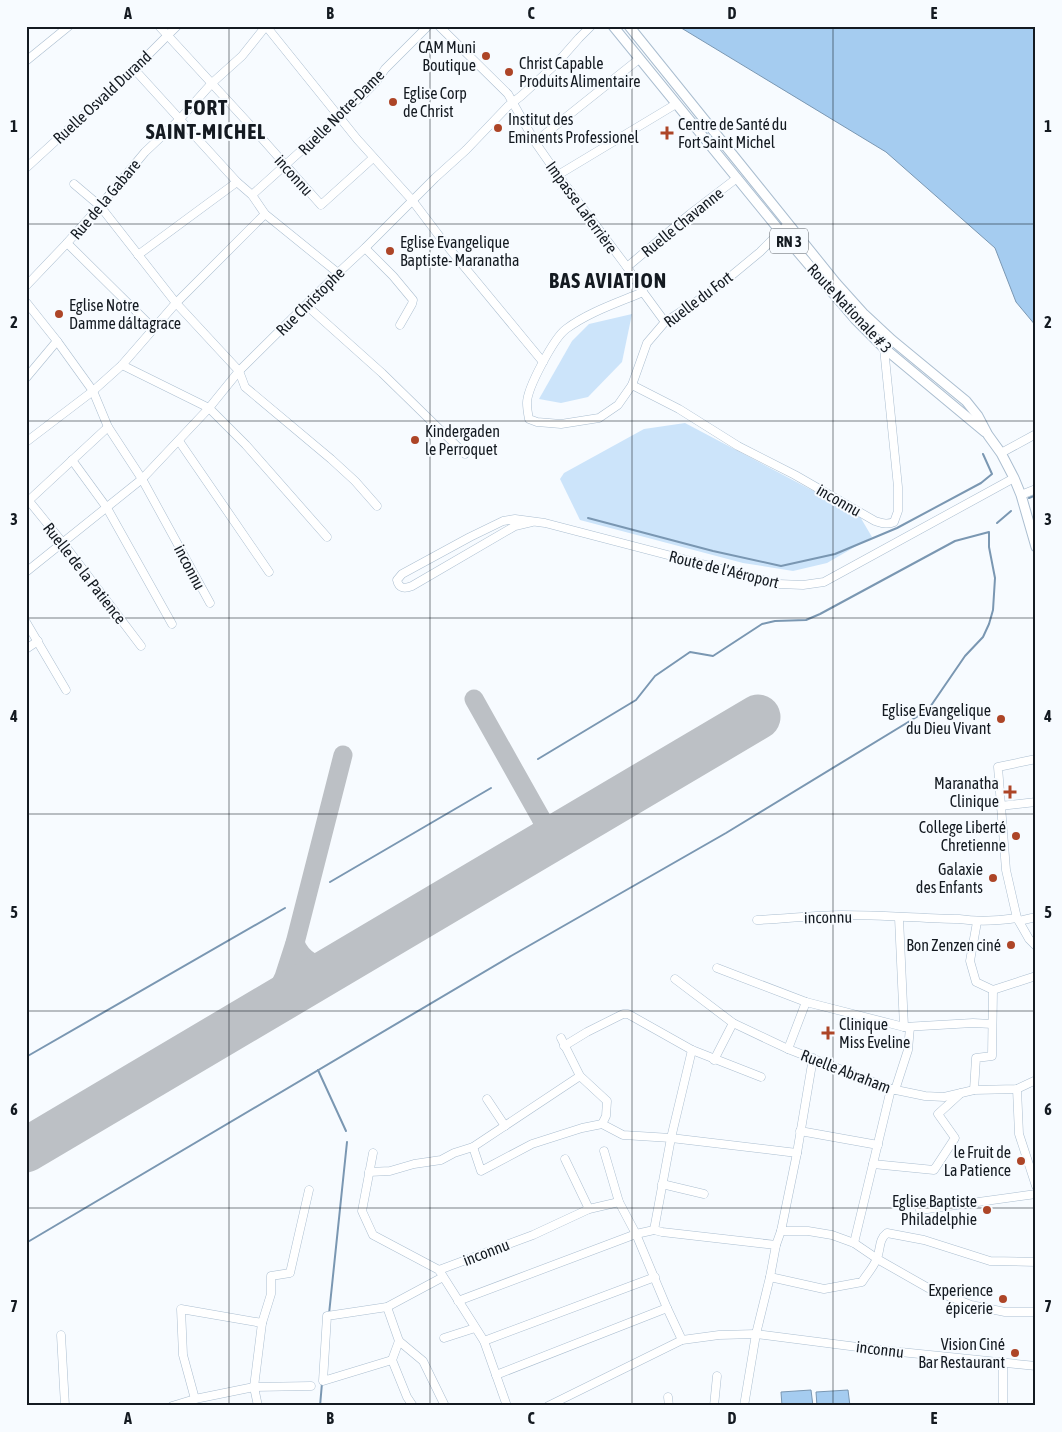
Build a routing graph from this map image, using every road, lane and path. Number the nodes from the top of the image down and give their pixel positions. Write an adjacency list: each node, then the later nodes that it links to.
1 (69, 26): 12 (street)
2 (159, 26): 10 (street, inconnu)
3 (176, 26): 10 (street, Ruelle Osvald Durand)
4 (266, 26): 14 (street, Rue de la Gabare); 17 (street)
5 (428, 26): 17 (street, Ruelle Notre-Dame)
6 (439, 26): 15 (street, Impasse Laferrière)
7 (591, 26): 15 (street, Rue Christophe)
8 (613, 26): 11 (main road, Route Nationale # 3 / RN 3)
9 (628, 26): 19 (main road, Route Nationale # 3 / RN 3)
10 (167, 34): 13 (street, Ruelle Osvald Durand); 14 (street, inconnu)
11 (639, 59): 16 (main road, Route Nationale # 3 / RN 3); 21 (street)
12 (26, 61)
13 (134, 69): 18 (street); 24 (street, Ruelle Osvald Durand)
14 (212, 83): 18 (street, Rue de la Gabare); 23 (street, inconnu)
15 (512, 102): 21 (street, Impasse Laferrière); 30 (street, Rue Christophe)
16 (676, 104): 20 (main road, Route Nationale # 3 / RN 3); 25 (street)
17 (339, 117): 22 (street); 23 (street, Ruelle Notre-Dame)
18 (179, 120): 27 (street); 31 (street, Rue de la Gabare)
19 (707, 122): 20 (main road); 33 (main road, Route Nationale # 3 / RN 3)
20 (697, 129): 26 (main road, Route Nationale # 3 / RN 3)
21 (536, 142): 25 (street, Impasse Laferrière)
22 (373, 158): 23 (street, inconnu); 30 (street)
23 (286, 166): 29 (street, Ruelle Notre-Dame)
24 (26, 168)
25 (558, 175): 38 (street, Impasse Laferrière)
26 (737, 178): 34 (main road, Route Nationale # 3 / RN 3); 38 (street, Ruelle Chavanne)
27 (237, 182): 29 (street); 37 (street)
28 (74, 184): 31 (street)
29 (252, 195): 32 (street)
30 (412, 200): 36 (street, Rue Christophe); 50 (street)
31 (100, 206): 35 (street, Rue de la Gabare); 37 (street)
32 (265, 214): 39 (street); 43 (street)
33 (788, 224): 34 (street, Ruelle du Fort); 58 (main road, Route Nationale # 3 / RN 3)
34 (780, 231): 45 (street, Ruelle du Fort); 49 (main road, Route Nationale # 3 / RN 3)
35 (67, 243): 40 (street, Rue de la Gabare); 47 (street)
36 (365, 248): 39 (street, Rue Christophe); 46 (street)
37 (138, 255): 43 (street)
38 (627, 267): 41 (street, Impasse Laferrière)
39 (338, 273): 44 (street, Rue Christophe)
40 (26, 286)
41 (643, 292): 45 (street, Impasse Laferrière); 50 (street, Ruelle du Fort)
42 (26, 302): 48 (street, inconnu)
43 (176, 303): 47 (street); 52 (street)
44 (306, 305): 52 (street, Rue Christophe); 63 (street)
45 (665, 322): 54 (street, Ruelle du Fort)
46 (400, 325)
47 (153, 328): 51 (street)
48 (57, 341): 53 (street); 55 (street, inconnu)
49 (884, 348): 54 (street, inconnu); 58 (main road, Route Nationale # 3 / RN 3)
50 (543, 362): 54 (street, Ruelle du Fort)
51 (122, 365): 55 (street); 56 (street)
52 (239, 371): 56 (street, Rue Christophe); 70 (street)
53 (26, 378)
54 (632, 385)
55 (93, 391): 57 (street, inconnu); 61 (street)
56 (209, 408): 60 (street, Rue Christophe); 74 (street)
57 (108, 428): 64 (street); 66 (street, inconnu)
58 (988, 434): 62 (main road, Route Nationale # 3 / RN 3)
59 (1036, 434): 62 (street)
60 (179, 441): 66 (street, Rue Christophe); 78 (street)
61 (26, 442)
62 (1001, 453): 65 (main road, Route Nationale # 3 / RN 3)
63 (465, 454)
64 (72, 460): 69 (street); 71 (street)
65 (1014, 478): 68 (main road, Route Nationale # 3 / RN 3); 72 (street, Route de l'Aéroport)
66 (142, 479): 71 (street, Rue Christophe); 79 (street, inconnu)
67 (1036, 489): 68 (street)
68 (1021, 495): 73 (main road, Route Nationale # 3 / RN 3)
69 (28, 502): 75 (street, Ruelle de la Patience)
70 (377, 506)
71 (107, 508): 75 (street, Rue Christophe); 81 (street)
72 (532, 522): 72 (street, Route de l'Aéroport)
73 (1034, 533): 76 (main road, Route Nationale # 3 / RN 3)
74 (327, 537)
75 (63, 543): 77 (street, Rue Christophe); 83 (street, Ruelle de la Patience)
76 (1036, 547)
77 (26, 572)
78 (270, 572)
79 (210, 603)
80 (26, 622): 82 (street)
81 (172, 624)
82 (38, 641): 84 (street); 85 (street)
83 (141, 646)
84 (26, 649)
85 (66, 690)
86 (1036, 759): 88 (street)
87 (1036, 802): 88 (street)
88 (1000, 806): 92 (street)
89 (1036, 917): 92 (street)
90 (899, 918): 91 (street, inconnu); 93 (street, inconnu); 102 (street)
91 (757, 920)
92 (1018, 920): 93 (street, inconnu); 94 (street)
93 (977, 922): 98 (street)
94 (1036, 946)
95 (717, 968): 99 (street)
96 (1036, 976): 98 (street)
97 (675, 979): 100 (street, Ruelle Abraham)
98 (993, 990): 101 (street)
99 (806, 1002): 102 (street); 103 (street)
100 (733, 1023): 103 (street, Ruelle Abraham); 106 (street)
101 (992, 1024): 102 (street); 112 (street)
102 (907, 1027): 111 (street)
103 (788, 1049): 105 (street, Ruelle Abraham)
104 (692, 1050): 106 (street); 107 (street); 118 (street)
105 (812, 1058): 111 (street, Ruelle Abraham); 117 (street)
106 (714, 1060): 108 (street)
107 (580, 1076): 115 (street); 116 (street)
108 (761, 1077)
109 (1036, 1080): 110 (street, Ruelle Abraham)
110 (1017, 1089): 112 (street, Ruelle Abraham); 128 (street)
111 (893, 1090): 113 (street, Ruelle Abraham); 119 (street)
112 (974, 1090): 113 (street, Ruelle Abraham)
113 (962, 1093): 125 (street)
114 (487, 1099): 116 (street)
115 (602, 1124): 118 (street); 120 (street)
116 (504, 1126): 120 (street)
117 (800, 1131): 119 (street); 123 (street)
118 (671, 1138): 123 (street); 127 (street)
119 (878, 1145): 125 (street)
120 (473, 1147): 126 (street)
121 (604, 1151): 132 (street)
122 (373, 1153): 126 (street)
123 (797, 1153): 136 (street)
124 (565, 1159): 133 (street)
125 (873, 1164): 138 (street)
126 (369, 1172): 142 (street)
127 (662, 1184): 130 (street); 135 (street)
128 (1036, 1186)
129 (309, 1190): 149 (street)
130 (704, 1194)
131 (1036, 1194): 134 (street)
132 (619, 1202): 133 (street, inconnu); 137 (street)
133 (589, 1209): 142 (street, inconnu)
134 (920, 1210)
135 (654, 1230): 137 (street); 139 (street)
136 (781, 1231): 138 (street); 139 (street)
137 (636, 1234): 143 (street); 145 (street)
138 (854, 1243): 140 (street)
139 (776, 1245): 144 (street)
140 (877, 1258): 141 (street); 144 (street); 148 (street)
141 (1036, 1262)
142 (441, 1274): 145 (street, inconnu); 146 (street)
143 (655, 1277): 147 (street); 156 (street)
144 (770, 1277): 151 (street)
145 (458, 1302): 150 (street, inconnu)
146 (387, 1307): 155 (street); 157 (street)
147 (667, 1308): 154 (street); 160 (street)
148 (1036, 1312)
149 (262, 1323): 162 (street); 165 (street)
150 (475, 1328): 153 (street); 156 (street, inconnu)
151 (756, 1334): 154 (street, inconnu); 158 (street, inconnu); 176 (street)
152 (61, 1335): 167 (street)
153 (444, 1338)
154 (682, 1340): 173 (street, inconnu)
155 (399, 1341): 157 (street); 166 (street)
156 (484, 1341): 160 (street, inconnu)
157 (392, 1360): 170 (street)
158 (1003, 1363): 159 (street, inconnu); 177 (street)
159 (1036, 1366)
160 (496, 1375): 172 (street, inconnu)
161 (717, 1376): 175 (street)
162 (254, 1386): 163 (street); 165 (street); 169 (street)
163 (311, 1386)
164 (668, 1397): 174 (street)
165 (195, 1400): 168 (street)
166 (444, 1404): 171 (street)
167 (65, 1406)
168 (172, 1406)
169 (258, 1406)
170 (413, 1406)
171 (435, 1406)
172 (507, 1406)
173 (548, 1406)
174 (669, 1406)
175 (714, 1406)
176 (744, 1406)
177 (1003, 1406)

